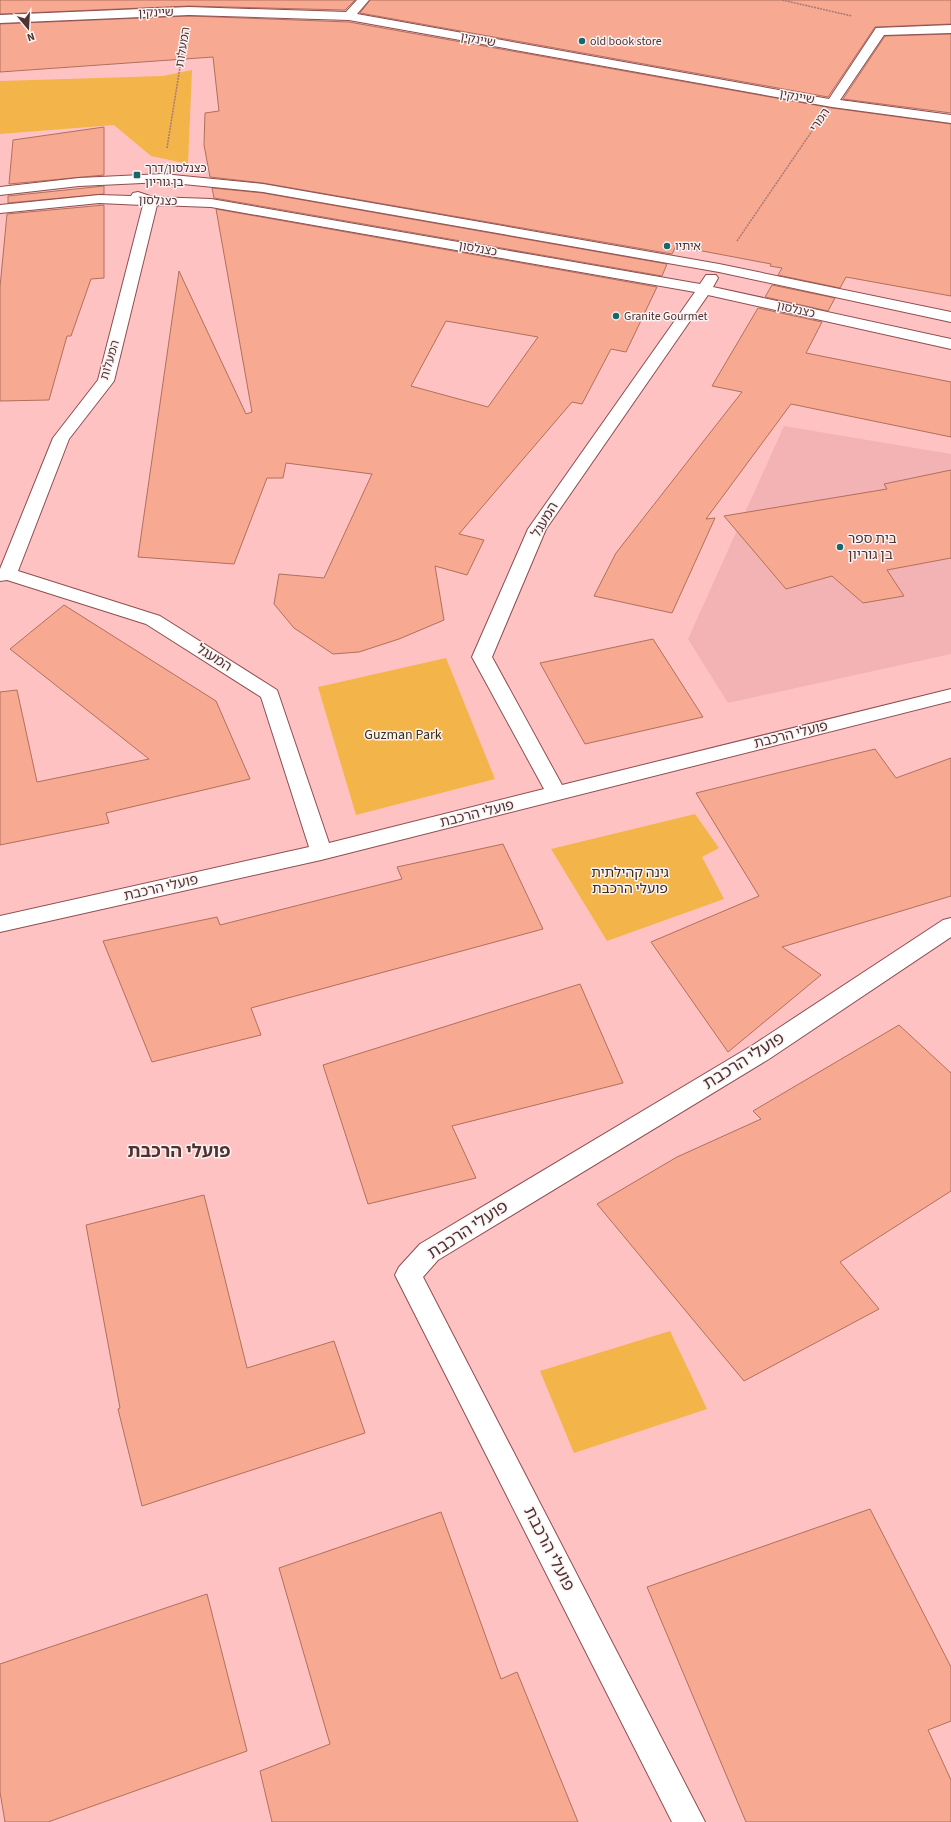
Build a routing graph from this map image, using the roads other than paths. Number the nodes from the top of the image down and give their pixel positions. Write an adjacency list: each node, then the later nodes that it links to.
1 (363, 0): 2 (street)
2 (349, 16): 3 (street, שיינקין); 5 (street, שיינקין)
3 (0, 19)
4 (951, 29): 5 (street, המרי)
5 (832, 104): 6 (street, שיינקין)
6 (951, 119)
7 (79, 182): 8 (street, כצנלסון); 9 (street); 11 (street, כצנלסון)
8 (0, 191)
9 (151, 201): 10 (street, כצנלסון); 12 (street, כצנלסון); 15 (street, המעלות)
10 (0, 209)
11 (719, 268): 12 (street, המעגל); 13 (street, כצנלסון)
12 (702, 289): 14 (street, כצנלסון); 17 (street, המעגל)
13 (951, 317)
14 (951, 344)
15 (4, 574): 18 (street, המעגל)
16 (951, 695): 17 (street, פועלי הרכבת)
17 (557, 794): 18 (street, פועלי הרכבת)
18 (321, 852): 19 (street, פועלי הרכבת)
19 (0, 924)
20 (951, 926): 21 (street, פועלי הרכבת)
21 (689, 1822)

